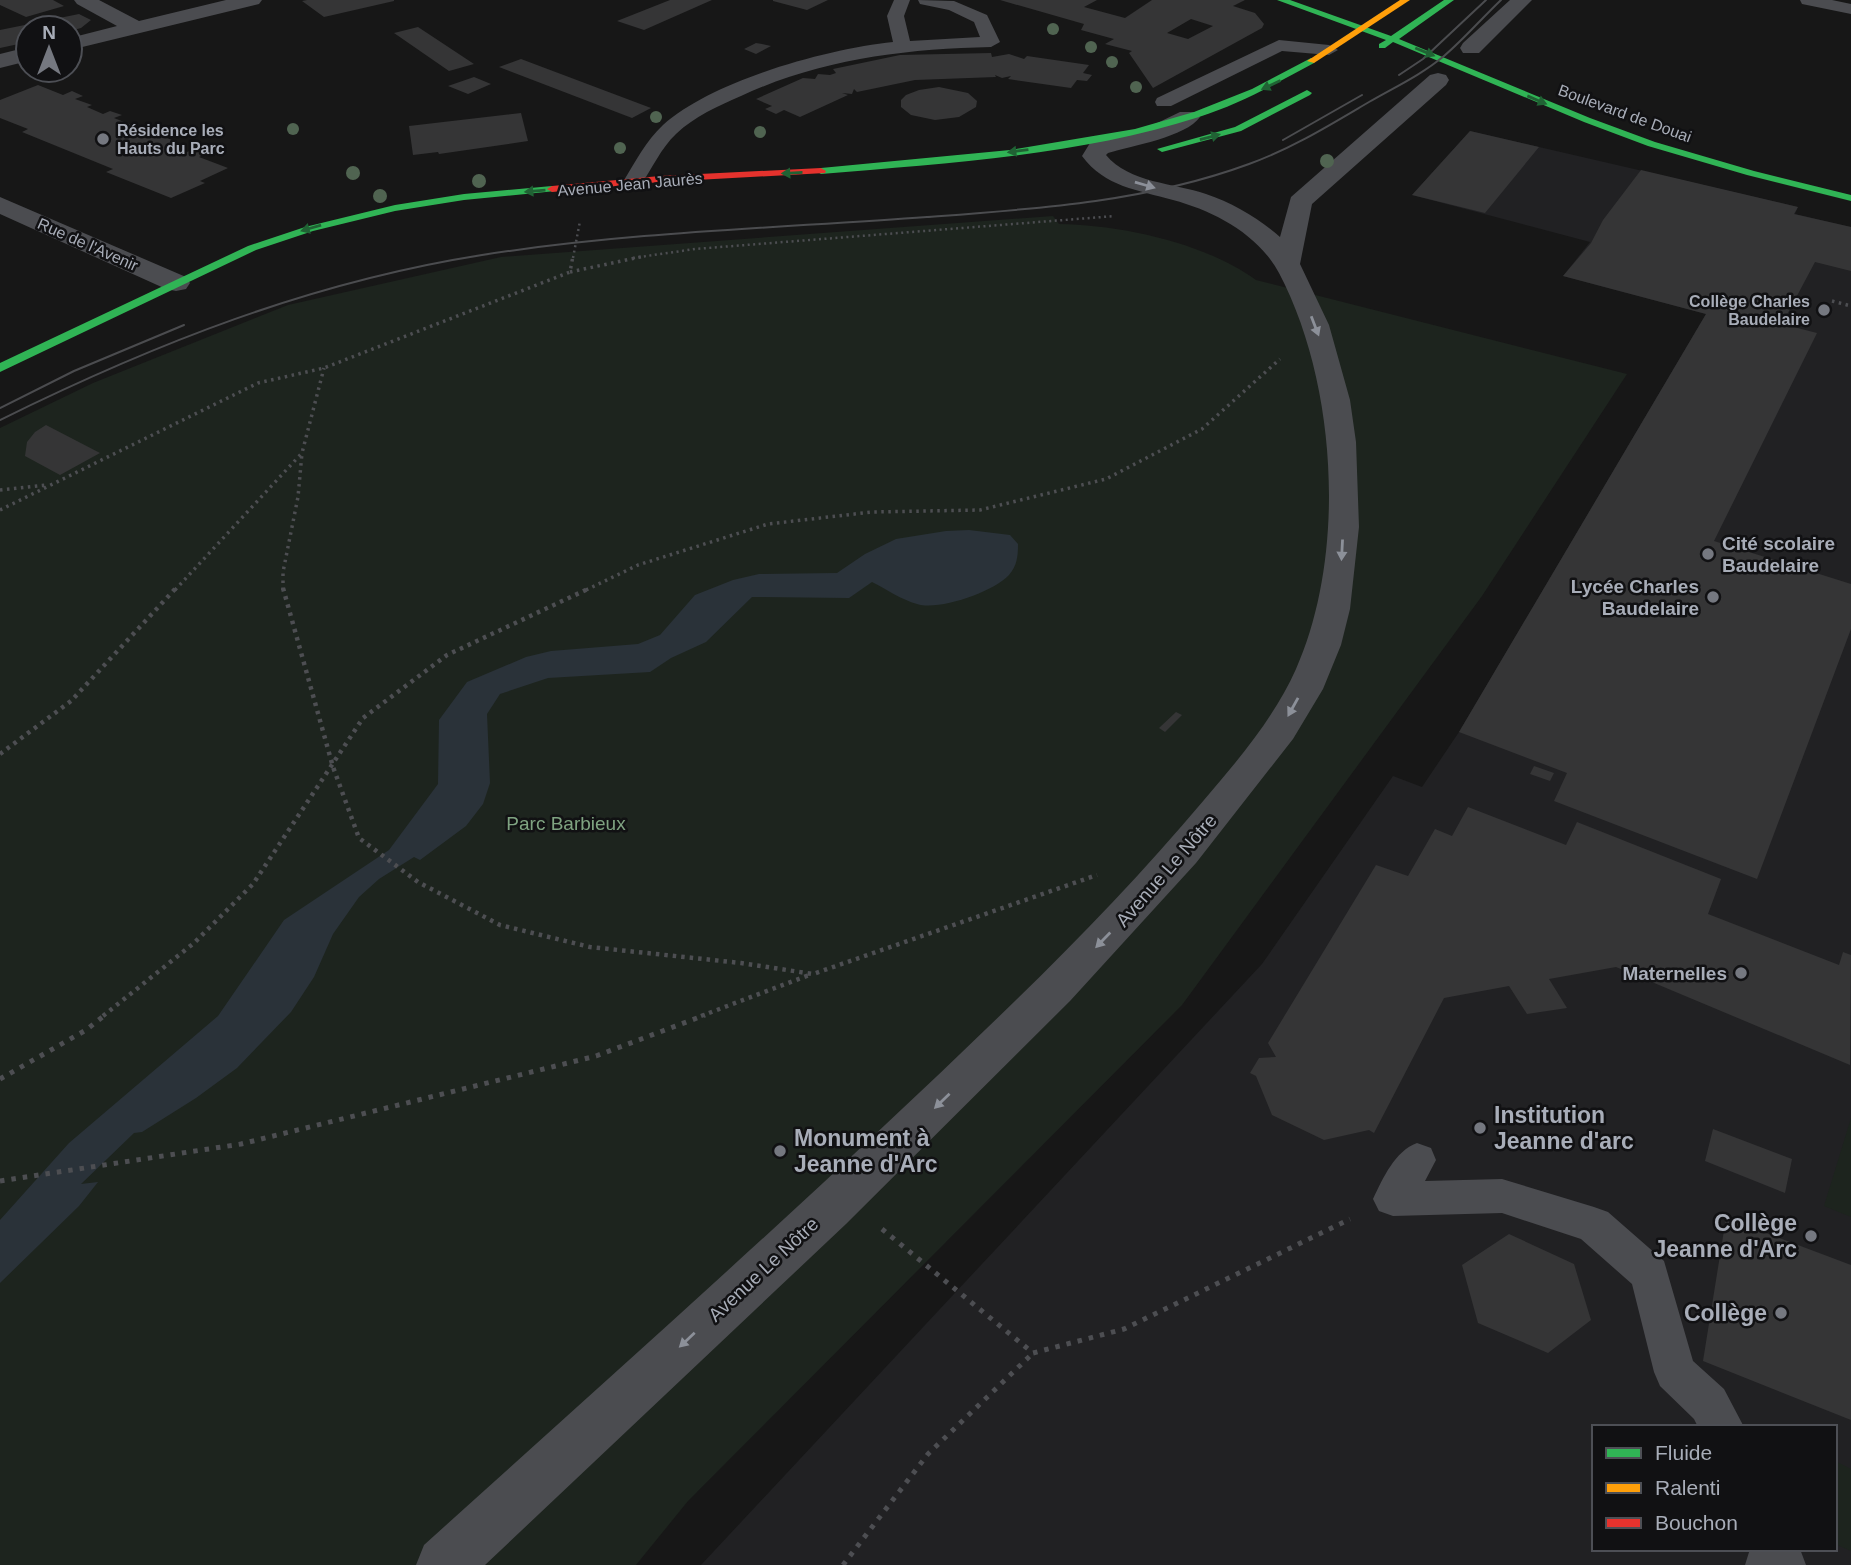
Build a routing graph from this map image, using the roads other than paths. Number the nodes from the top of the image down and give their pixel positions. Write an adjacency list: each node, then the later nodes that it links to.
1 (84, 0): 15 (street)
2 (252, 0): 15 (street)
3 (902, 0): 19 (lane)
4 (926, 0): 19 (lane)
5 (1281, 0): 14 (main road, Boulevard de Douai)
6 (1406, 0): 12 (main road)
7 (1450, 0): 13 (main road)
8 (1522, 0): 20 (street)
9 (1808, 0): 11 (lane)
10 (1368, 8): 12 (main road)
11 (1851, 9)
12 (1387, 12): 13 (main road); 14 (main road)
13 (1416, 24): 16 (main road); 17 (main road)
14 (1363, 27): 17 (main road, Boulevard de Douai); 21 (main road)
15 (136, 28): 18 (street)
16 (1436, 33)
17 (1394, 39): 22 (main road); 31 (main road, Boulevard de Douai, one-way to 31)
18 (84, 41)
19 (903, 45): 29 (lane)
20 (1472, 48)
21 (1329, 50): 25 (main road, one-way to 25); 25 (lane)
22 (1373, 52)
23 (1438, 80): 34 (street)
24 (1320, 85): 27 (main road, Avenue Jean Jaurès, one-way to 24)
25 (1188, 117): 27 (street)
26 (1671, 133): 31 (main road, Boulevard de Douai)
27 (1086, 154): 29 (main road, Avenue Jean Jaurès, one-way to 29); 34 (street, Avenue Le Nôtre, one-way to 34)
28 (1044, 165): 30 (main road)
29 (633, 182): 35 (main road, Avenue Jean Jaurès, one-way to 35)
30 (744, 191)
31 (1851, 198)
32 (0, 205): 35 (street, Rue de l'Avenir)
33 (365, 232): 35 (main road, Avenue Jean Jaurès)
34 (1287, 264): 39 (street, Avenue Le Nôtre, one-way to 39)
35 (176, 283): 36 (main road, Avenue Jean Jaurès)
36 (0, 369)
37 (1416, 1160): 38 (lane)
38 (1721, 1425)
39 (444, 1565)

